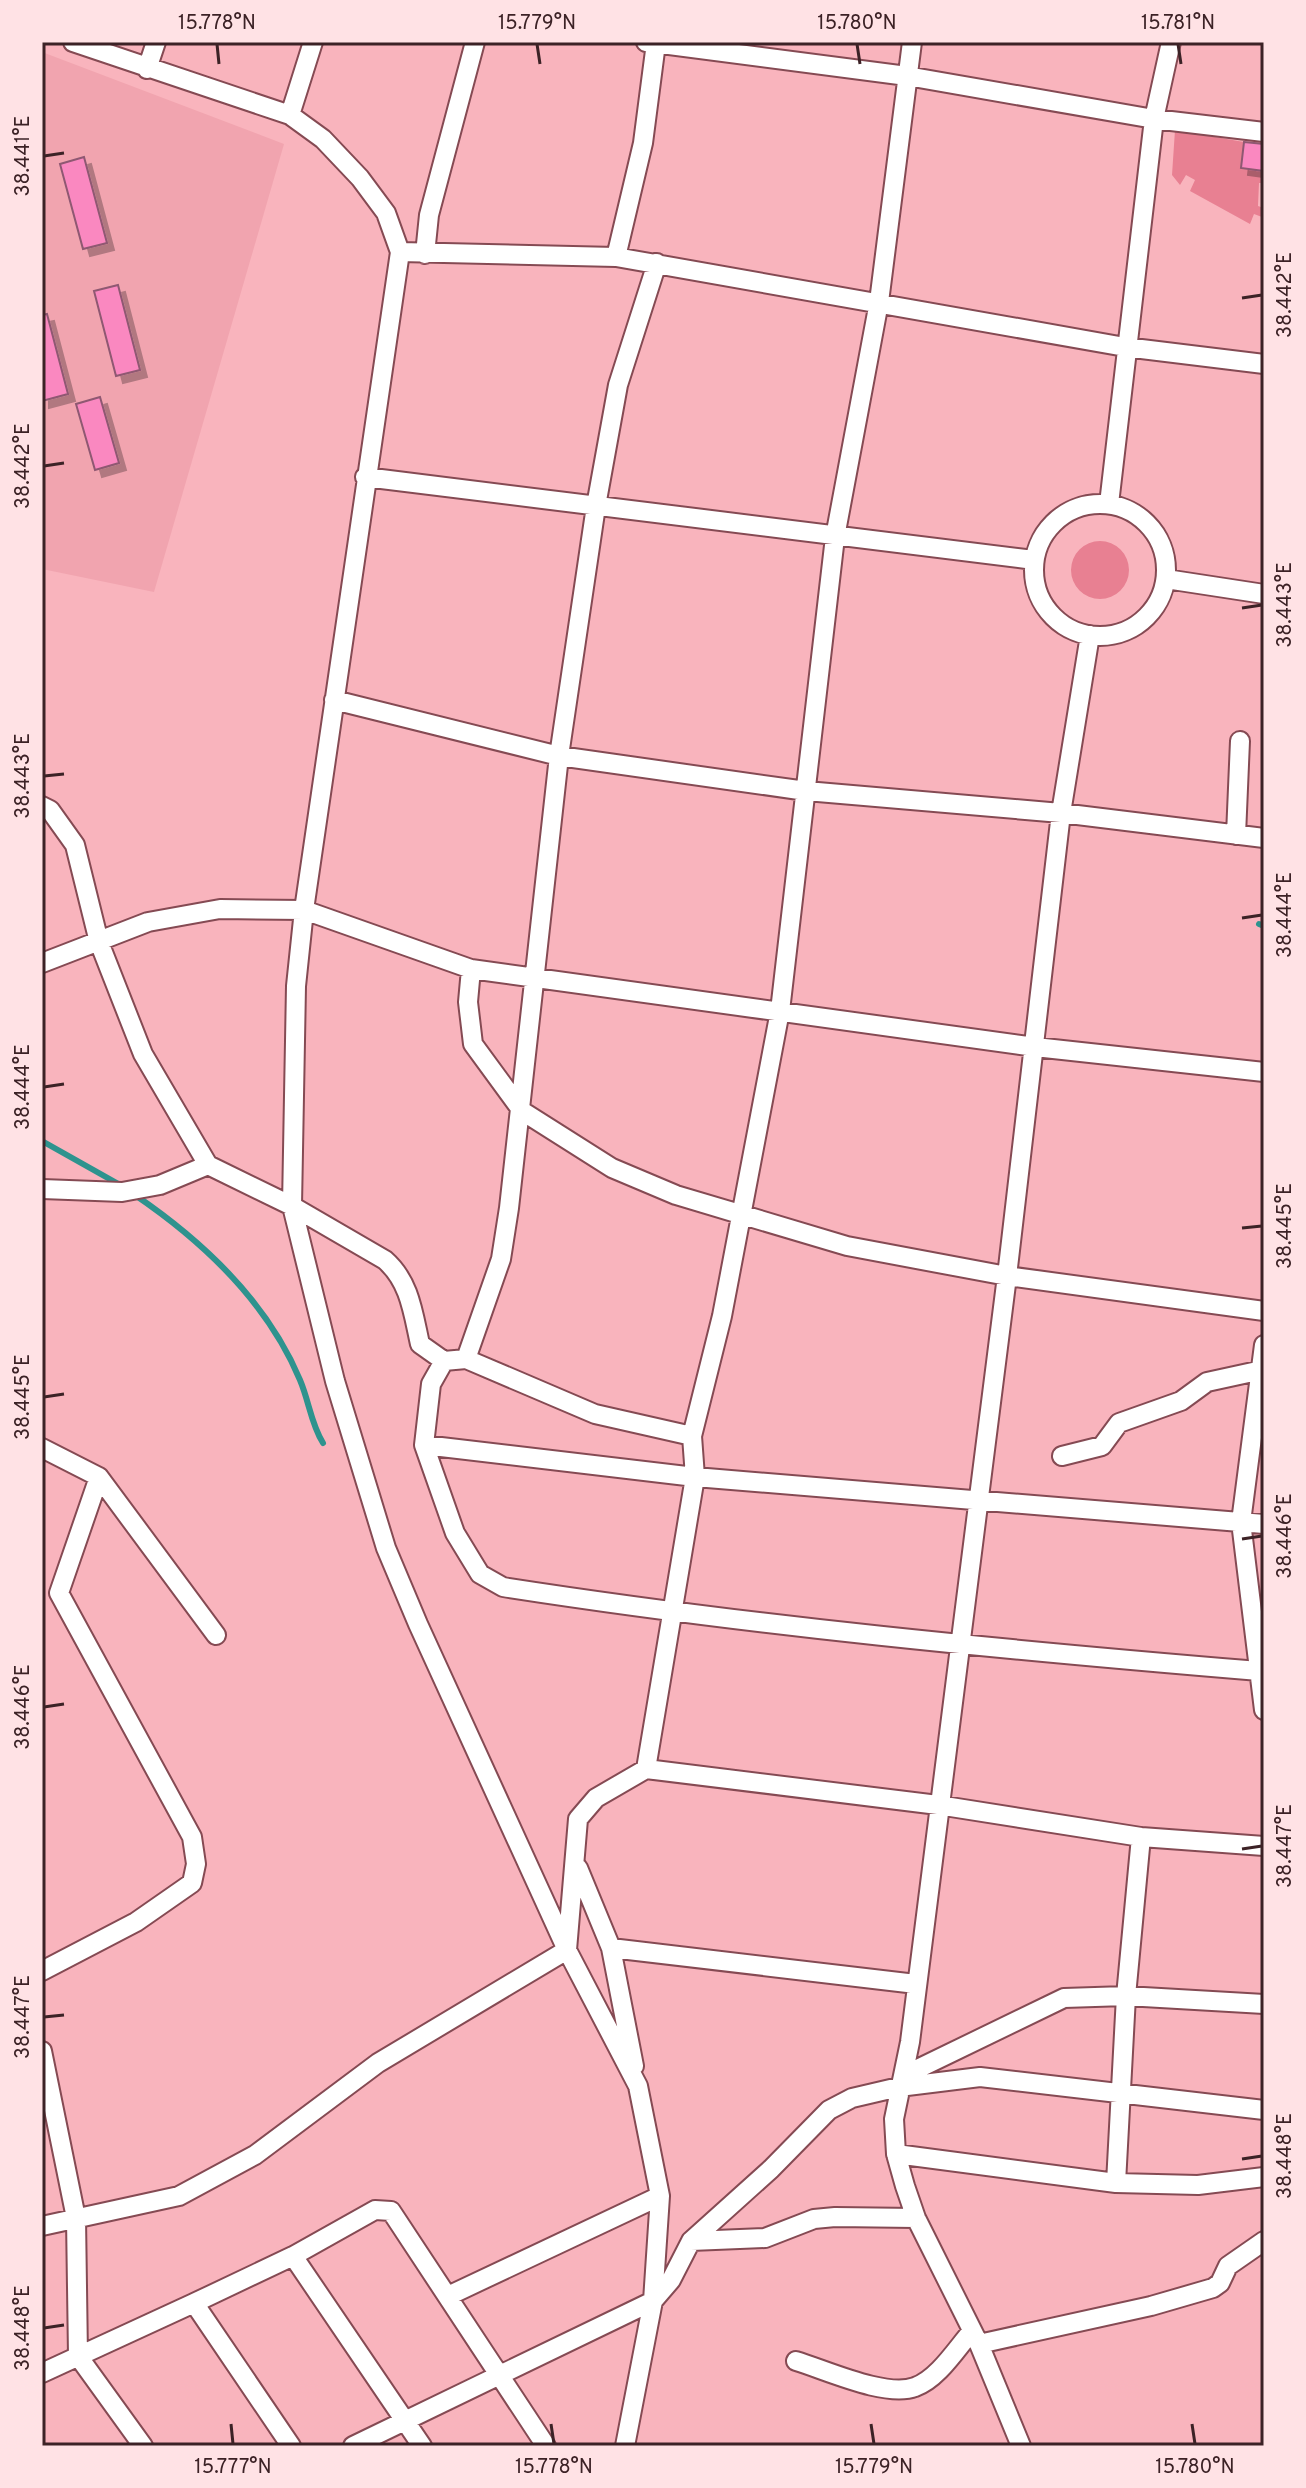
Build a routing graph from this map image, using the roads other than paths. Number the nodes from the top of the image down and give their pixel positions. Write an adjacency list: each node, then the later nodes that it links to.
1 (73, 42): 9 (street)
2 (156, 42): 9 (street)
3 (313, 42): 11 (street)
4 (475, 42): 15 (street)
5 (912, 42): 10 (street)
6 (1171, 42): 12 (street)
7 (651, 43): 8 (street); 16 (street)
8 (711, 45): 10 (street)
9 (147, 69): 11 (street)
10 (907, 76): 12 (street); 18 (street)
11 (290, 115): 14 (street)
12 (1154, 119): 13 (street); 19 (street)
13 (1264, 132)
14 (400, 252): 15 (street); 21 (street)
15 (425, 254): 16 (street)
16 (616, 257): 17 (street)
17 (657, 263): 18 (street); 23 (street)
18 (879, 302): 19 (street); 24 (street)
19 (1125, 347): 20 (street); 22 (street)
20 (1264, 364)
21 (365, 477): 23 (street); 29 (street)
22 (1109, 504): 25 (street); 26 (street)
23 (596, 506): 24 (street); 31 (street)
24 (835, 537): 25 (street); 32 (street)
25 (1034, 560): 28 (street)
26 (1166, 579): 27 (street); 28 (street)
27 (1264, 594)
28 (1090, 635): 34 (street)
29 (334, 700): 31 (street); 37 (street)
30 (1240, 741): 35 (street)
31 (559, 756): 32 (street); 41 (street)
32 (806, 791): 34 (street); 42 (street)
33 (42, 806): 38 (street)
34 (1061, 813): 35 (street); 43 (street)
35 (1236, 835): 36 (street)
36 (1264, 838)
37 (304, 910): 38 (street); 40 (street); 48 (street)
38 (99, 942): 39 (street); 46 (street)
39 (42, 963)
40 (471, 969): 41 (street); 45 (street)
41 (531, 978): 42 (street); 45 (street)
42 (780, 1011): 43 (street); 49 (street)
43 (1035, 1047): 44 (street); 50 (street)
44 (1264, 1072)
45 (522, 1111): 49 (street); 53 (street)
46 (208, 1165): 47 (street); 48 (street)
47 (42, 1189)
48 (292, 1206): 54 (street); 76 (street)
49 (739, 1214): 50 (street); 56 (street)
50 (1007, 1276): 51 (street); 62 (street)
51 (1264, 1311)
52 (1264, 1345): 55 (street)
53 (466, 1359): 54 (street); 56 (street)
54 (444, 1361): 57 (street)
55 (1262, 1370): 59 (street); 63 (street)
56 (692, 1436): 61 (street)
57 (424, 1445): 61 (street); 65 (street)
58 (42, 1448): 60 (street)
59 (1062, 1456)
60 (99, 1477): 66 (street); 77 (street)
61 (695, 1477): 62 (street); 65 (street)
62 (977, 1503): 63 (street); 67 (street)
63 (1241, 1522): 64 (street); 68 (street)
64 (1264, 1524)
65 (672, 1613): 67 (street); 70 (street)
66 (216, 1635)
67 (958, 1646): 68 (street); 71 (street)
68 (1261, 1675): 69 (street)
69 (1264, 1704)
70 (646, 1769): 71 (street); 74 (street)
71 (938, 1805): 72 (street); 78 (street)
72 (1141, 1837): 73 (street); 79 (street)
73 (1264, 1846)
74 (577, 1865): 75 (street); 76 (street)
75 (611, 1948): 78 (street); 83 (street)
76 (567, 1950): 83 (street); 90 (street)
77 (42, 1971)
78 (916, 1984): 82 (street)
79 (1126, 1996): 80 (street); 82 (street); 84 (street)
80 (1264, 2004)
81 (42, 2051): 90 (street)
82 (901, 2081): 84 (street); 86 (street); 93 (street)
83 (638, 2086): 89 (street)
84 (1120, 2094): 85 (street); 88 (street)
85 (1264, 2110)
86 (896, 2154): 88 (street); 91 (street)
87 (1264, 2177): 88 (street)
88 (1116, 2183)
89 (660, 2196): 96 (street); 97 (street)
90 (76, 2218): 92 (street); 100 (street)
91 (916, 2218): 93 (street); 99 (street)
92 (42, 2226)
93 (691, 2241): 97 (street)
94 (1264, 2241): 99 (street)
95 (293, 2256): 96 (street); 98 (street); 104 (street)
96 (448, 2296): 103 (street)
97 (653, 2301): 103 (street); 105 (street)
98 (194, 2303): 100 (street); 107 (street)
99 (976, 2338): 101 (street); 111 (street)
100 (78, 2356): 102 (street); 106 (street)
101 (796, 2361)
102 (42, 2373)
103 (502, 2376): 104 (street); 110 (street)
104 (406, 2423): 108 (street); 109 (street)
105 (620, 2444)
106 (143, 2446)
107 (291, 2446)
108 (353, 2446)
109 (422, 2446)
110 (546, 2446)
111 (1021, 2446)

